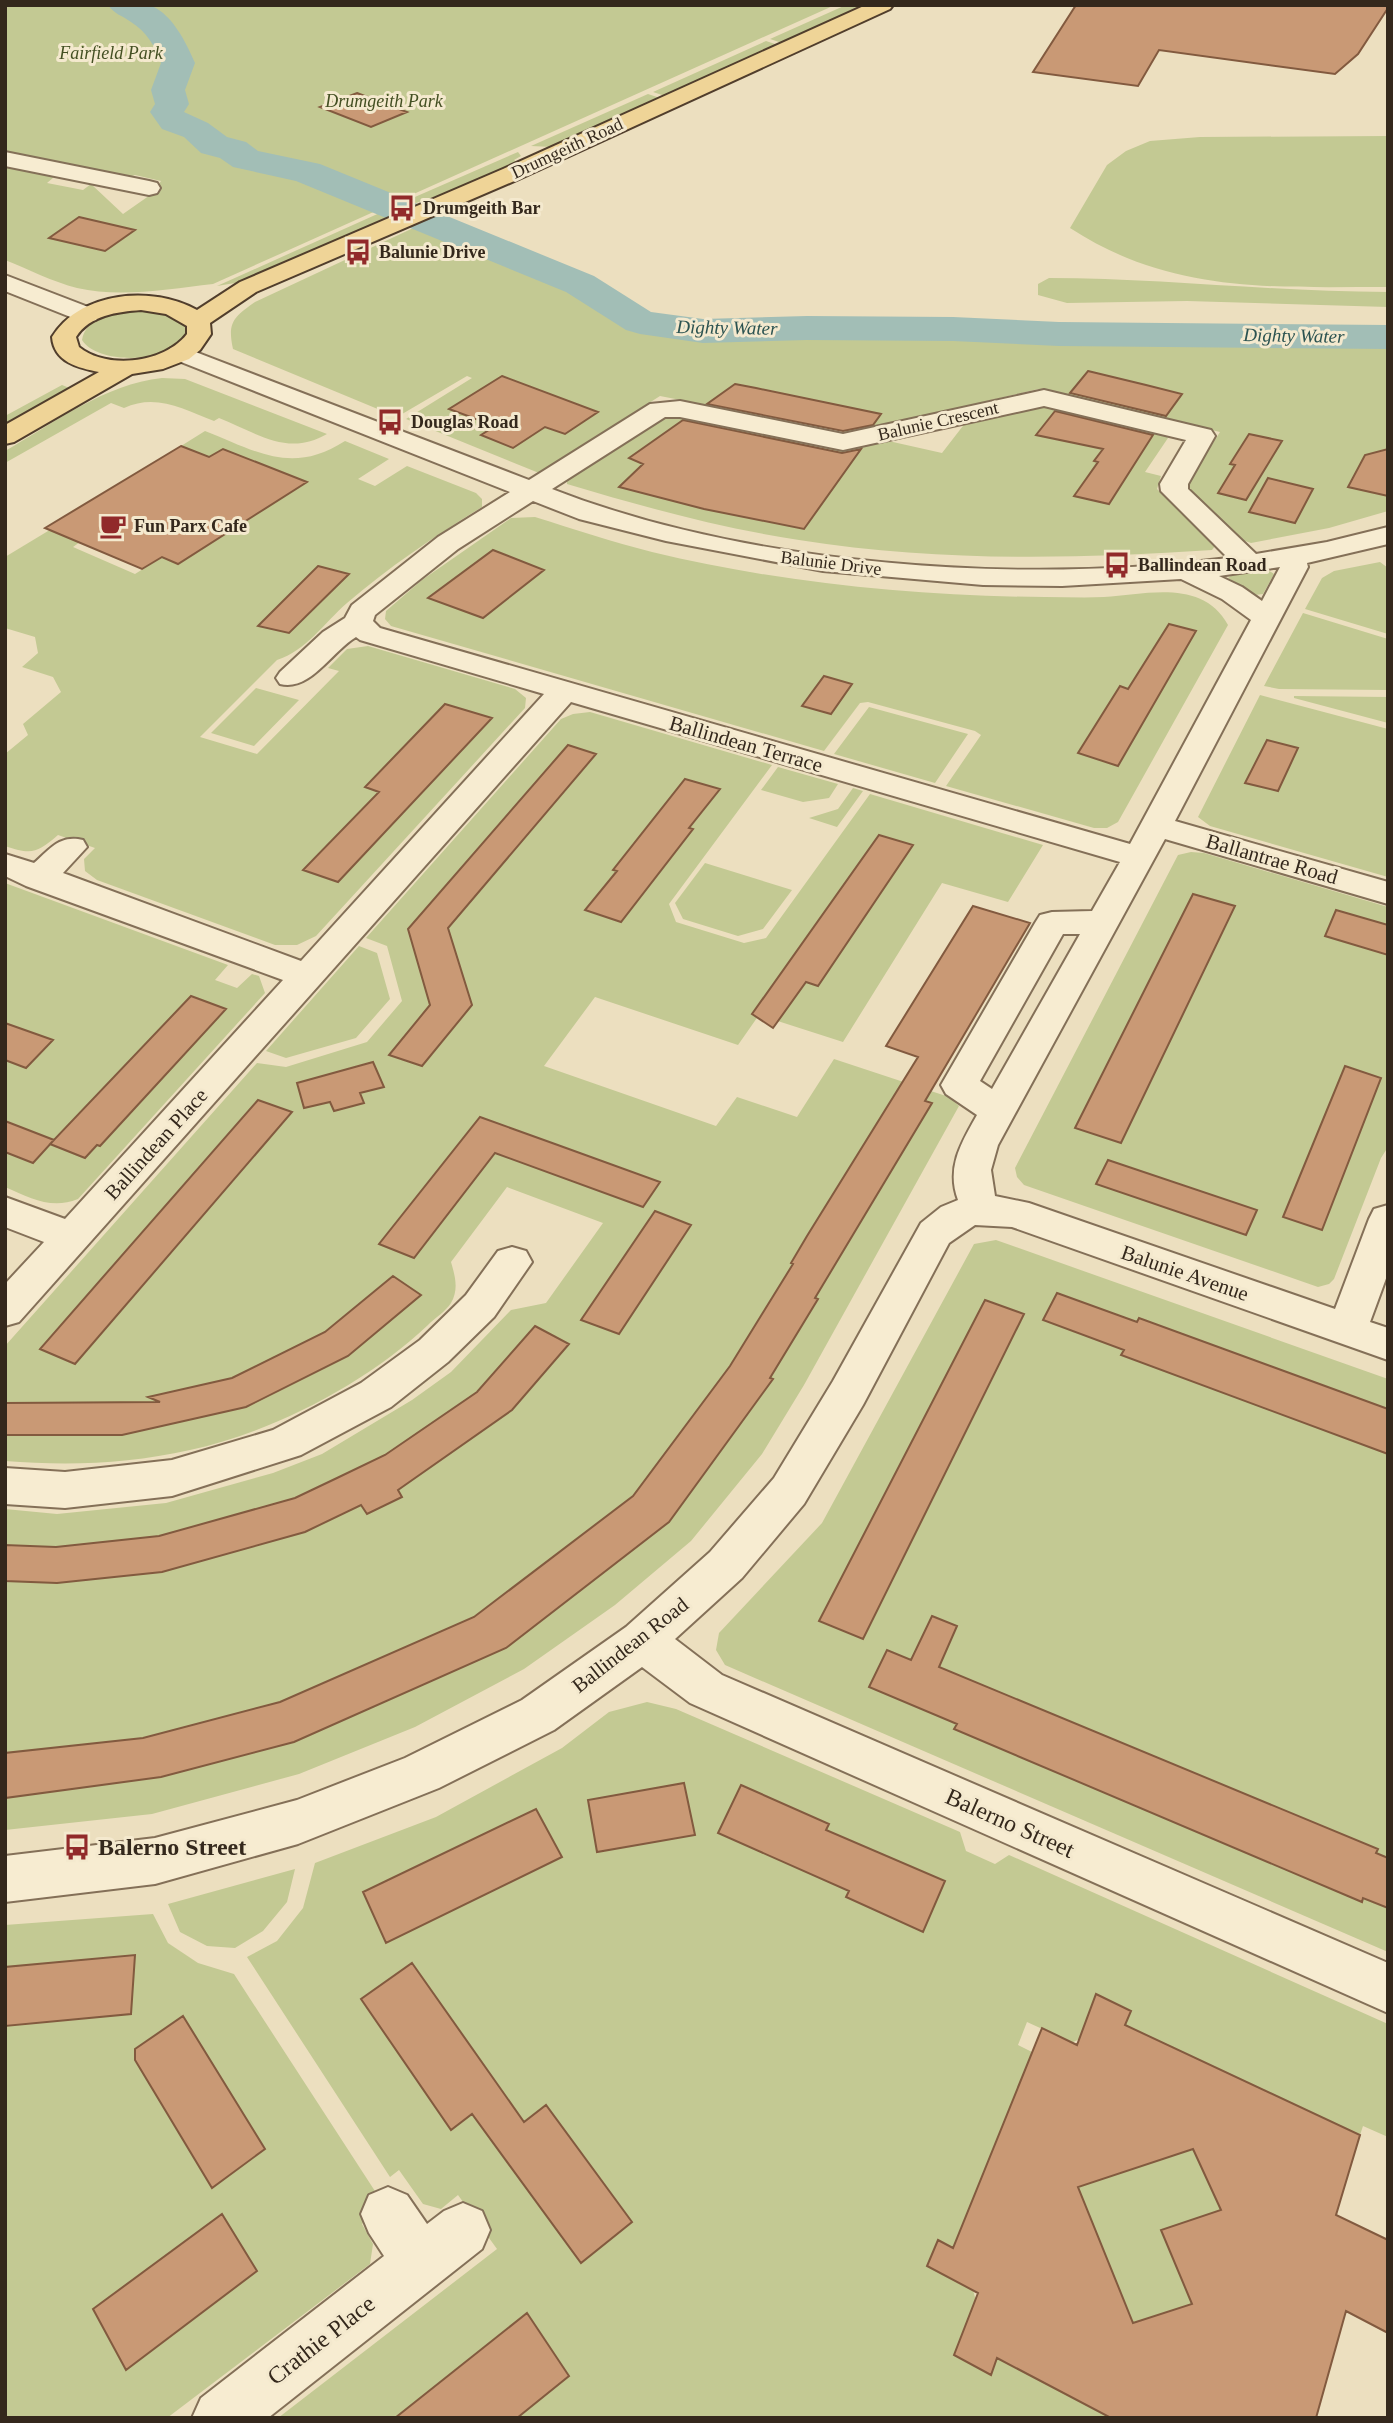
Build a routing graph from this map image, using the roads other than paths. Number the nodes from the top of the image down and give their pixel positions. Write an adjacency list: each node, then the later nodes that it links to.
1 (883, 5): 5 (main road, Drumgeith Road)
2 (5, 159): 3 (street)
3 (149, 188)
4 (5, 282): 7 (street)
5 (248, 287): 6 (main road, Drumgeith Road); 8 (main road, Drumgeith Road)
6 (155, 304): 7 (main road); 8 (main road)
7 (87, 315): 10 (main road)
8 (197, 321): 9 (main road)
9 (180, 353): 10 (main road); 12 (street, Balunie Drive)
10 (128, 366): 11 (main road)
11 (5, 436)
12 (530, 492): 15 (street, Balunie Crescent); 16 (street, Balunie Drive); 18 (street)
13 (1388, 535): 14 (street, Balunie Drive)
14 (1291, 557): 15 (street, Balunie Drive); 17 (street)
15 (1249, 563): 16 (street, Balunie Drive)
16 (1186, 571): 17 (street)
17 (1267, 618): 21 (street)
18 (358, 623): 19 (street); 20 (street, Ballindean Terrace)
19 (291, 678)
20 (564, 691): 23 (street, Ballindean Terrace); 28 (street, Ballindean Place)
21 (1156, 825): 23 (street); 26 (street, Ballantrae Road)
22 (71, 847): 25 (street)
23 (1138, 857): 27 (street)
24 (5, 864): 25 (street)
25 (38, 878): 28 (street)
26 (1388, 893)
27 (1102, 922): 29 (street); 29 (street)
28 (307, 976): 33 (street, Ballindean Place)
29 (998, 1111): 30 (street)
30 (981, 1208): 36 (street, Balunie Avenue); 39 (street, Ballindean Road)
31 (5, 1211): 33 (street)
32 (1388, 1219): 36 (street)
33 (72, 1238): 35 (street, Ballindean Place)
34 (512, 1262): 38 (street)
35 (5, 1311)
36 (1348, 1330): 37 (street, Balunie Avenue)
37 (1388, 1345)
38 (5, 1486)
39 (642, 1641): 40 (street, Ballindean Road); 41 (street, Balerno Street)
40 (5, 1879)
41 (1388, 1988)
42 (388, 2214): 44 (street)
43 (463, 2230): 44 (street, Crathie Place)
44 (421, 2263): 45 (street, Crathie Place)
45 (221, 2418)

